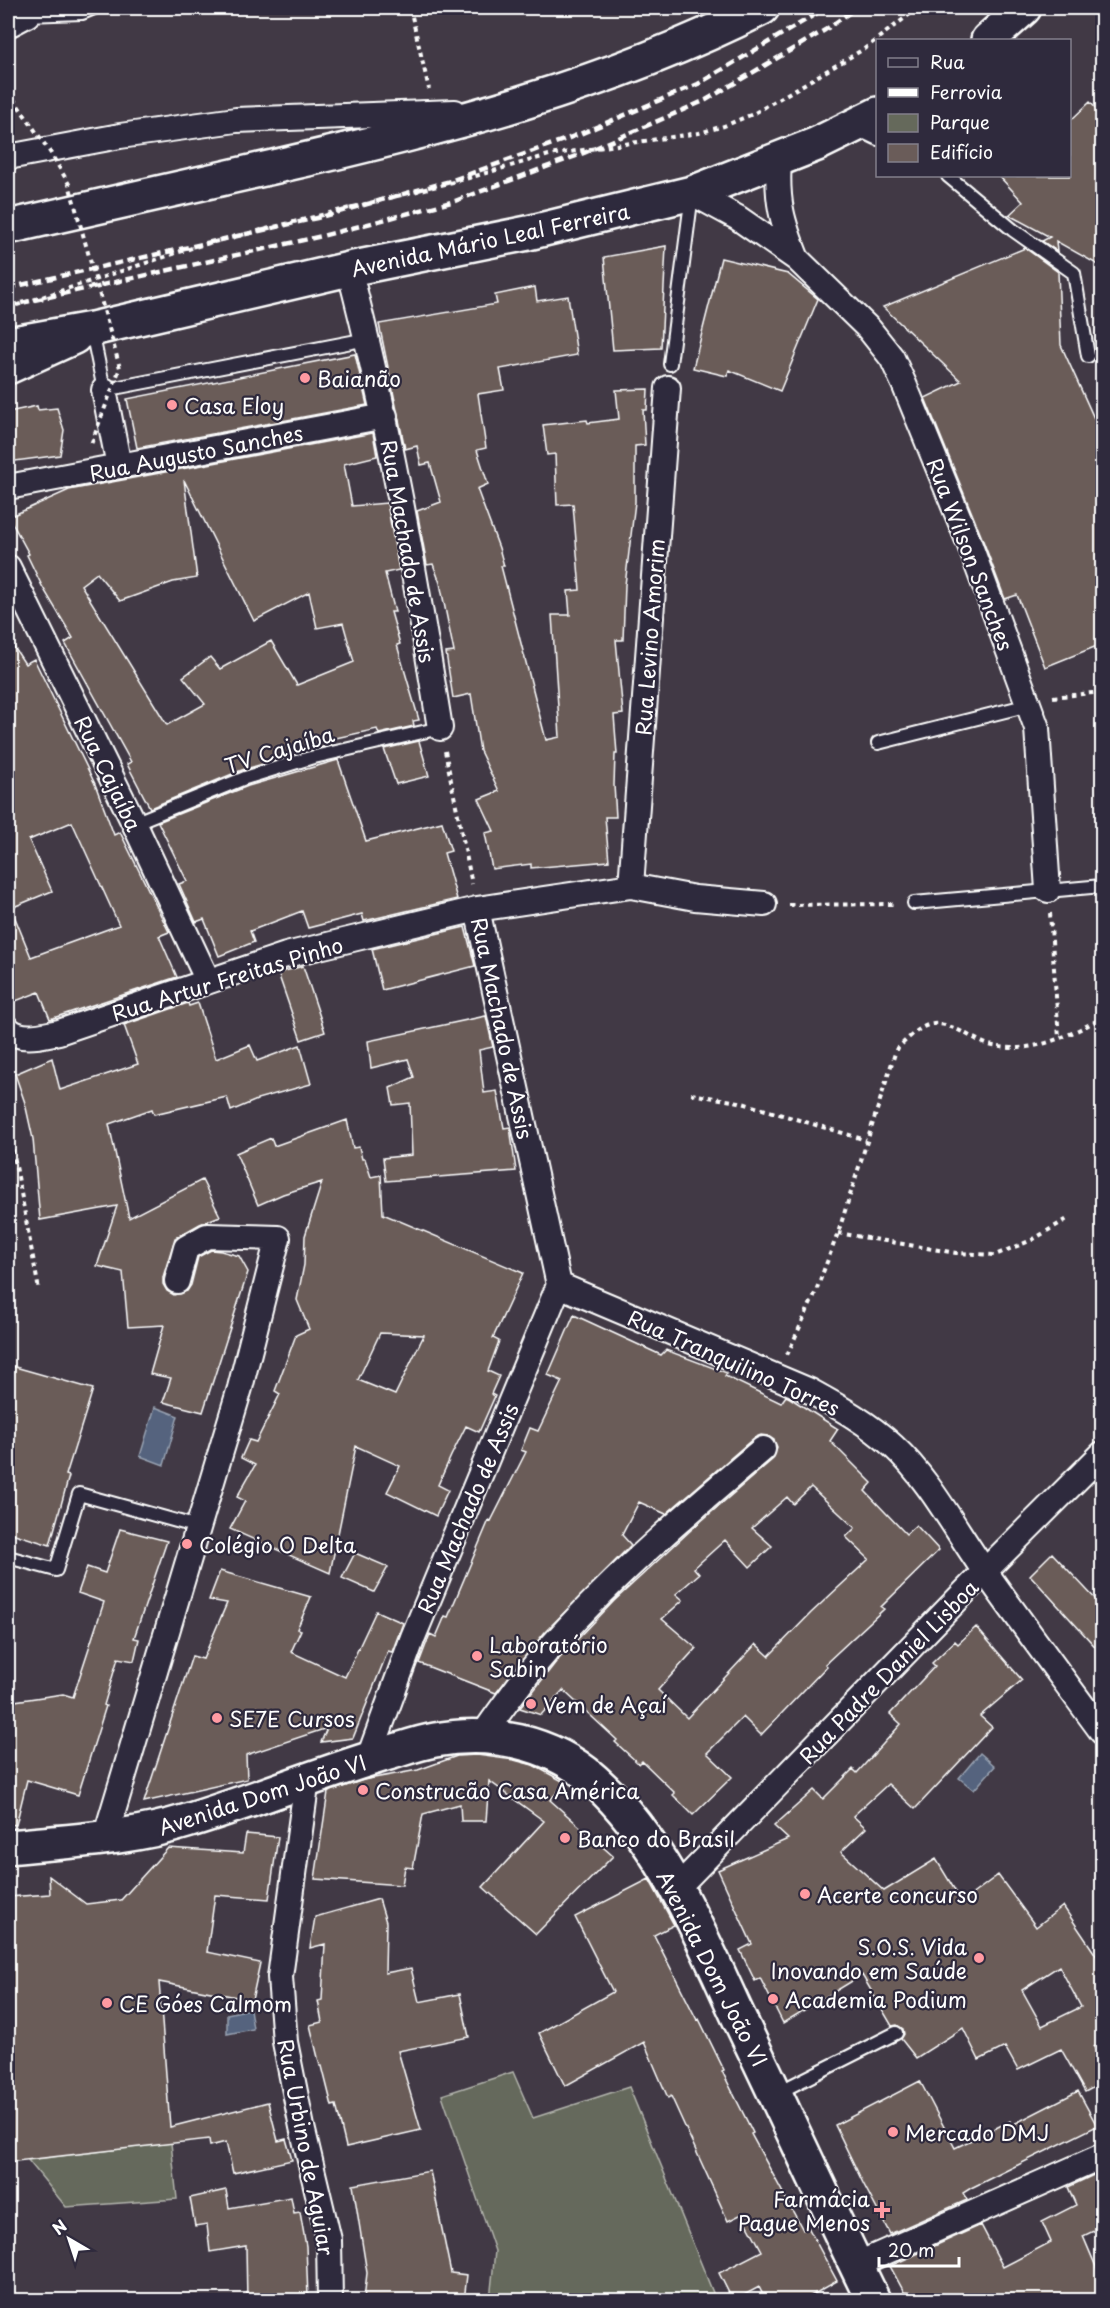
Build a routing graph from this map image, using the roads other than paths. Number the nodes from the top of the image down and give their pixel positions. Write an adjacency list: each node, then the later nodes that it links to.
1 (94, 8): 4 (lane)
2 (762, 8): 6 (main road)
3 (1024, 8): 5 (main road)
4 (22, 16)
5 (989, 39)
6 (499, 110): 8 (street); 12 (main road)
7 (872, 128): 9 (main road, Avenida Mário Leal Ferreira)
8 (8, 158)
9 (780, 160): 11 (main road, Avenida Mário Leal Ferreira); 13 (street, Rua Wilson Sanches)
10 (949, 177): 18 (lane)
11 (692, 193): 13 (street, Rua Wilson Sanches); 14 (main road, Avenida Mário Leal Ferreira); 20 (lane)
12 (8, 227)
13 (796, 259): 26 (street, Rua Wilson Sanches)
14 (349, 269): 15 (main road, Avenida Mário Leal Ferreira); 16 (street, Rua Machado de Assis)
15 (92, 329): 17 (main road, Avenida Mário Leal Ferreira); 19 (main road, Avenida Mário Leal Ferreira); 21 (lane)
16 (367, 339): 21 (lane); 22 (street, Rua Machado de Assis)
17 (8, 344)
18 (1088, 356)
19 (8, 367)
20 (669, 376): 30 (street, Rua Levino Amorim)
21 (104, 390): 23 (street)
22 (385, 416): 23 (street, Rua Augusto Sanches); 27 (street, Rua Machado de Assis)
23 (119, 466): 24 (street, Rua Augusto Sanches)
24 (8, 487)
25 (8, 567): 29 (street, Rua Cajaíba)
26 (1029, 705): 28 (lane); 32 (street, Rua Wilson Sanches)
27 (440, 729): 29 (lane, TV Cajaíba)
28 (878, 743)
29 (134, 823): 36 (street, Rua Cajaíba)
30 (631, 886): 34 (street); 35 (street)
31 (1102, 886): 32 (lane)
32 (1048, 890): 33 (lane)
33 (914, 903)
34 (764, 904)
35 (477, 909): 36 (street, Rua Artur Freitas Pinho); 39 (street, Rua Machado de Assis)
36 (208, 981): 37 (street, Rua Artur Freitas Pinho)
37 (10, 1032)
38 (177, 1281): 42 (street)
39 (559, 1285): 44 (street, Rua Tranquilino Torres); 47 (street, Rua Machado de Assis)
40 (763, 1449): 46 (street)
41 (1102, 1454): 44 (street, Rua Padre Daniel Lisboa)
42 (198, 1527): 43 (lane); 49 (street)
43 (8, 1557)
44 (985, 1571): 45 (street, Rua Tranquilino Torres); 51 (street, Rua Padre Daniel Lisboa)
45 (1102, 1732)
46 (482, 1736): 47 (main road, Avenida Dom João VI); 51 (main road, Avenida Dom João VI)
47 (368, 1760): 48 (main road, Avenida Dom João VI)
48 (307, 1779): 49 (main road, Avenida Dom João VI); 56 (street, Rua Urbino de Aguiar)
49 (105, 1838): 50 (main road, Avenida Dom João VI)
50 (8, 1846)
51 (675, 1890): 53 (main road, Avenida Dom João VI)
52 (896, 2032): 53 (lane)
53 (775, 2093): 55 (main road, Avenida Dom João VI)
54 (1102, 2156): 55 (street)
55 (856, 2265): 57 (main road, Avenida Dom João VI)
56 (330, 2301)
57 (873, 2301)

